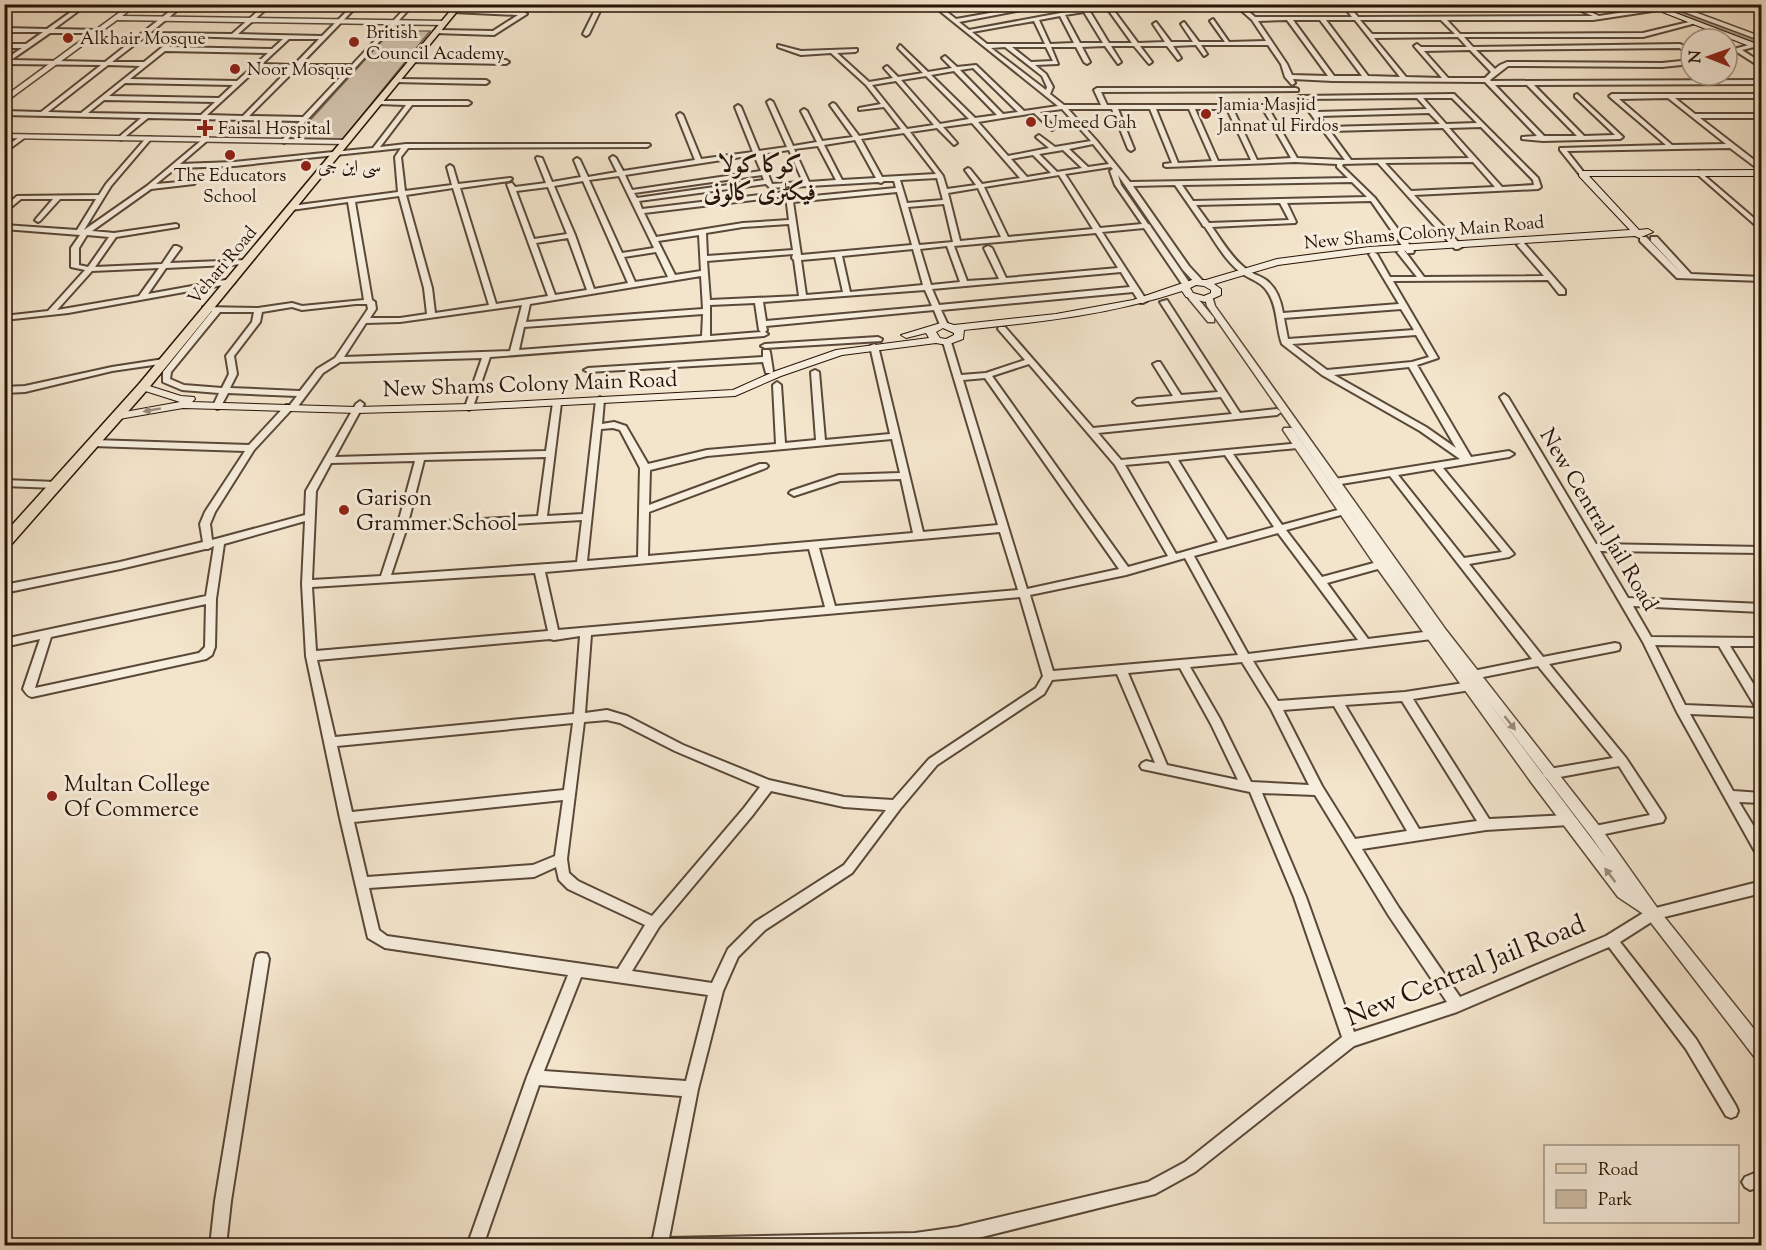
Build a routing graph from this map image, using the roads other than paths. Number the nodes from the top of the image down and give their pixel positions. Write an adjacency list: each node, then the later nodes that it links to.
1 (86, 4): 56 (street)
2 (135, 4): 31 (street)
3 (183, 4): 32 (street)
4 (270, 4): 34 (street)
5 (357, 4): 36 (street)
6 (412, 4): 46 (street)
7 (567, 4): 22 (street)
8 (933, 4): 47 (street)
9 (993, 4): 29 (street)
10 (1021, 4): 24 (street)
11 (1051, 4): 24 (street)
12 (1081, 4): 26 (street)
13 (1106, 4): 72 (street)
14 (1236, 4): 41 (street)
15 (1330, 4): 35 (street)
16 (1476, 4): 21 (street)
17 (1567, 4): 33 (street)
18 (1645, 4): 25 (main road)
19 (1666, 4): 69 (street)
20 (24, 5): 27 (street)
21 (1380, 5): 44 (street)
22 (600, 6): 23 (street); 61 (street)
23 (693, 8)
24 (1027, 9): 29 (street)
25 (1657, 9): 33 (street); 49 (main road)
26 (1086, 10): 30 (street); 75 (street)
27 (4, 11)
28 (485, 12): 37 (street); 38 (street); 39 (street)
29 (1000, 14): 47 (street)
30 (1062, 15): 40 (street); 79 (street)
31 (119, 16): 32 (street); 57 (street)
32 (167, 17): 34 (street); 60 (street)
33 (1600, 17): 45 (street)
34 (254, 18): 36 (street); 64 (street)
35 (1356, 18): 43 (street); 44 (street); 65 (street)
36 (343, 19): 46 (street); 68 (street)
37 (448, 19): 38 (street); 46 (street); 53 (street); 59 (street); 99 (main road, Vehari Road)
38 (480, 19): 39 (street)
39 (517, 19): 54 (street)
40 (1036, 19): 50 (street); 78 (street)
41 (1254, 19): 42 (street); 74 (street)
42 (1289, 19): 43 (street); 120 (street)
43 (1322, 19): 121 (street)
44 (1391, 19): 45 (street)
45 (1443, 19): 63 (street)
46 (397, 20): 113 (street)
47 (956, 21): 58 (street)
48 (1213, 21): 70 (street)
49 (1693, 23): 63 (street); 85 (main road)
50 (1009, 24): 58 (street); 77 (street)
51 (1156, 24): 73 (street)
52 (1184, 24): 71 (street)
53 (474, 26): 54 (street); 59 (street)
54 (505, 27): 59 (street)
55 (4, 30): 56 (street)
56 (47, 32): 57 (street); 81 (street)
57 (99, 32): 101 (street)
58 (969, 32): 83 (street)
59 (469, 33)
60 (145, 34): 62 (street); 106 (street)
61 (586, 34)
62 (181, 35): 64 (street); 87 (street)
63 (1459, 35): 66 (street); 89 (street)
64 (233, 36): 67 (street)
65 (1371, 36): 66 (street); 122 (street)
66 (1409, 36): 88 (street)
67 (288, 37): 68 (street); 93 (street)
68 (324, 38): 111 (street)
69 (1761, 39)
70 (1227, 41): 71 (street); 74 (street)
71 (1197, 42): 73 (street); 96 (street)
72 (1136, 43): 73 (street); 75 (street); 105 (street)
73 (1168, 43): 98 (street)
74 (1269, 43): 118 (street)
75 (1107, 44): 79 (street); 104 (street)
76 (1005, 45): 77 (street); 83 (street); 109 (street)
77 (1017, 45): 78 (street)
78 (1047, 45): 79 (street); 109 (street)
79 (1076, 45): 103 (street)
80 (4, 46): 81 (street)
81 (27, 46): 100 (street)
82 (780, 46): 95 (street)
83 (986, 46): 133 (street)
84 (1679, 46): 89 (street)
85 (1752, 46): 91 (street); 92 (main road)
86 (900, 47): 117 (street)
87 (163, 49): 93 (street); 108 (street)
88 (1419, 49): 89 (street); 123 (street)
89 (1472, 49): 116 (street)
90 (855, 50): 95 (street)
91 (1739, 50)
92 (1761, 50)
93 (273, 51): 110 (street)
94 (1739, 51): 112 (street)
95 (833, 52): 131 (street)
96 (1204, 54)
97 (945, 58): 115 (street)
98 (1178, 58)
99 (412, 61): 102 (street); 125 (main road, Vehari Road)
100 (5, 62): 101 (street)
101 (57, 62): 106 (street); 141 (street)
102 (506, 62)
103 (1087, 62)
104 (1118, 62)
105 (1149, 62)
106 (107, 63): 108 (street); 162 (street)
107 (1679, 63): 116 (street)
108 (145, 64): 124 (street)
109 (1029, 64): 133 (street)
110 (257, 66): 111 (street); 129 (street)
111 (296, 66): 113 (street); 172 (street)
112 (1761, 66)
113 (353, 67): 173 (street)
114 (887, 68): 119 (street)
115 (956, 68): 117 (street); 163 (street); 171 (street)
116 (1494, 72): 126 (street)
117 (928, 73): 119 (street); 174 (street)
118 (1288, 77): 120 (street); 132 (street)
119 (897, 78): 131 (street); 176 (street)
120 (1333, 79): 121 (street)
121 (1368, 79): 122 (street)
122 (1405, 79): 123 (street)
123 (1446, 80): 126 (street)
124 (123, 81): 129 (street); 139 (street)
125 (396, 81): 127 (street); 143 (main road, Vehari Road)
126 (1489, 81): 130 (street); 189 (street)
127 (486, 82)
128 (1761, 82): 130 (street)
129 (239, 83): 140 (street)
130 (1529, 83): 188 (street)
131 (868, 84): 147 (street)
132 (1296, 90): 136 (street); 148 (street)
133 (1047, 95): 151 (street)
134 (1577, 96): 188 (street)
135 (1761, 96): 138 (street)
136 (1301, 97): 137 (street); 156 (street)
137 (1419, 97): 159 (street); 175 (street)
138 (1670, 97): 168 (street); 197 (street)
139 (103, 98): 140 (street); 165 (street)
140 (220, 100): 170 (street)
141 (4, 101)
142 (770, 102): 200 (street)
143 (379, 103): 144 (street); 193 (main road, Vehari Road)
144 (410, 103): 145 (street); 203 (street)
145 (468, 103)
146 (833, 105): 186 (street)
147 (886, 105): 157 (street); 180 (street)
148 (1104, 106): 149 (street); 151 (street)
149 (1114, 106): 152 (street); 202 (street)
150 (738, 107): 207 (street)
151 (1063, 107): 160 (street); 192 (street)
152 (1152, 107): 153 (street); 222 (street)
153 (1191, 107): 154 (street); 219 (street)
154 (1229, 107): 155 (street); 217 (street)
155 (1265, 107): 156 (street); 213 (street)
156 (1309, 107): 164 (street)
157 (861, 109)
158 (804, 111): 194 (street)
159 (1429, 111): 164 (street); 177 (street)
160 (1036, 112): 163 (street); 178 (street)
161 (4, 114): 162 (street)
162 (42, 114): 165 (street)
163 (1023, 114): 171 (street)
164 (1314, 114): 179 (street)
165 (82, 115): 167 (street)
166 (680, 115): 216 (street)
167 (146, 116): 170 (street); 184 (street)
168 (1695, 116): 169 (street); 199 (street)
169 (1761, 116)
170 (202, 117): 172 (street)
171 (1002, 117): 174 (street)
172 (244, 118): 173 (street)
173 (305, 119): 191 (street)
174 (974, 121): 176 (street); 211 (street)
175 (1481, 125): 177 (street); 252 (street)
176 (939, 126): 180 (street); 195 (street)
177 (1444, 126): 179 (street); 214 (street)
178 (1052, 128)
179 (1325, 129): 215 (street)
180 (906, 130): 186 (street); 233 (street)
181 (4, 136): 182 (street)
182 (24, 136): 184 (street); 205 (street)
183 (1039, 137): 204 (street)
184 (121, 138): 185 (street)
185 (149, 138): 190 (street); 259 (street)
186 (857, 138): 194 (street); 239 (street)
187 (1524, 138): 189 (street)
188 (1583, 138): 189 (street)
189 (1543, 139)
190 (205, 140): 191 (street); 223 (street)
191 (284, 141): 193 (street)
192 (1095, 141): 201 (street); 220 (street)
193 (346, 142): 206 (main road, Vehari Road)
194 (820, 142): 200 (street); 241 (street)
195 (954, 143)
196 (647, 145): 198 (street)
197 (1669, 145): 199 (street); 234 (street)
198 (406, 146): 203 (street); 256 (street)
199 (1730, 146): 230 (street)
200 (790, 147): 207 (street); 244 (street)
201 (1064, 147): 204 (street); 225 (street)
202 (1131, 148)
203 (375, 149): 206 (street)
204 (1053, 149): 208 (street)
205 (4, 151)
206 (338, 152): 223 (street); 268 (main road, Vehari Road)
207 (756, 152): 216 (street); 226 (street)
208 (1034, 153): 211 (street); 231 (street)
209 (539, 158): 243 (street)
210 (613, 158): 228 (street)
211 (1006, 158): 236 (street)
212 (577, 160): 235 (street)
213 (1295, 160): 215 (street); 217 (street)
214 (1476, 160): 218 (street); 252 (street)
215 (1345, 161): 218 (street); 238 (street)
216 (699, 162): 228 (street)
217 (1255, 162): 219 (street)
218 (1380, 162): 257 (street)
219 (1216, 163): 222 (street)
220 (1112, 165): 225 (street); 245 (street); 271 (street)
221 (1166, 165): 222 (street)
222 (1176, 165)
223 (175, 166): 249 (street)
224 (450, 167): 250 (street)
225 (1086, 169): 231 (street)
226 (762, 170): 229 (street); 240 (street); 254 (street)
227 (968, 170): 248 (street)
228 (620, 173): 235 (street); 254 (street)
229 (708, 173)
230 (1761, 173): 232 (main road)
231 (1059, 174): 236 (street); 279 (street)
232 (1701, 175): 234 (main road); 278 (street)
233 (940, 176): 237 (street); 255 (street)
234 (1589, 176): 284 (main road)
235 (585, 178): 243 (street); 299 (street)
236 (1025, 179): 248 (street)
237 (897, 180): 239 (street); 251 (street)
238 (1355, 180): 246 (street); 261 (street)
239 (880, 181): 241 (street)
240 (767, 182): 247 (street); 263 (street)
241 (840, 182): 244 (street)
242 (192, 183): 249 (street)
243 (549, 184): 253 (street); 283 (street)
244 (807, 184): 247 (street)
245 (1128, 184): 246 (street); 271 (street)
246 (1178, 184): 266 (street)
247 (788, 185): 260 (street)
248 (980, 186): 255 (street); 286 (street)
249 (149, 187): 281 (street)
250 (456, 187): 253 (street); 256 (street); 332 (street)
251 (901, 189): 260 (street); 267 (street)
252 (1500, 189): 257 (street)
253 (511, 190): 287 (street)
254 (629, 192): 263 (street)
255 (943, 192): 265 (street)
256 (402, 193): 262 (street); 339 (street)
257 (1412, 193): 289 (street)
258 (58, 197): 259 (street); 269 (street); 272 (street)
259 (101, 197): 281 (street)
260 (789, 197): 270 (street); 273 (street)
261 (1373, 199): 264 (street); 295 (street)
262 (351, 200): 268 (street); 326 (street)
263 (634, 200): 270 (street)
264 (1282, 200): 266 (street); 274 (street)
265 (945, 202): 267 (street); 288 (street)
266 (1191, 203): 274 (street)
267 (906, 205): 291 (street)
268 (291, 208): 301 (main road, Vehari Road)
269 (4, 211)
270 (640, 211): 285 (street)
271 (1146, 216): 276 (street); 317 (street)
272 (38, 220)
273 (793, 222): 280 (street); 298 (street)
274 (1205, 225): 306 (street)
275 (176, 226): 282 (street)
276 (1148, 226): 279 (street); 320 (street)
277 (4, 227): 281 (street)
278 (1761, 229)
279 (1100, 231): 286 (street); 304 (street)
280 (702, 232): 285 (street); 300 (street)
281 (82, 233): 282 (street); 303 (street)
282 (114, 235): 303 (street)
283 (571, 235): 287 (street); 319 (street)
284 (1645, 236): 289 (main road, New Shams Colony Main Road); 290 (main road, New Shams Colony Main Road); 311 (street)
285 (654, 240): 294 (street)
286 (1006, 240): 288 (street)
287 (531, 242): 323 (street)
288 (954, 244): 291 (street); 315 (street)
289 (1456, 245): 290 (main road, New Shams Colony Main Road); 295 (main road, New Shams Colony Main Road)
290 (1521, 245): 309 (street)
291 (918, 247): 296 (street); 316 (street)
292 (177, 248): 302 (street)
293 (988, 248): 313 (street)
294 (658, 249): 299 (street); 308 (street)
295 (1406, 250): 297 (main road, New Shams Colony Main Road); 306 (main road, New Shams Colony Main Road); 307 (street)
296 (838, 254): 298 (street); 322 (street)
297 (1373, 254): 306 (main road, New Shams Colony Main Road); 310 (street)
298 (796, 255): 300 (street); 325 (street)
299 (620, 256): 314 (street)
300 (703, 259): 305 (street)
301 (247, 262): 302 (street); 312 (main road, Vehari Road)
302 (163, 267): 303 (street); 324 (street)
303 (90, 269): 338 (street)
304 (1123, 270): 313 (street); 318 (street)
305 (703, 273): 308 (street); 333 (street)
306 (1247, 273): 317 (main road, New Shams Colony Main Road); 340 (street)
307 (1421, 277): 309 (street); 310 (street)
308 (672, 278): 314 (street)
309 (1551, 278): 321 (street)
310 (1389, 279): 331 (street)
311 (1761, 279)
312 (231, 281): 324 (street); 334 (main road, Vehari Road)
313 (1004, 281): 315 (street)
314 (632, 284): 319 (street)
315 (964, 285): 316 (street)
316 (928, 288): 322 (street); 336 (street)
317 (1207, 288): 320 (main road, New Shams Colony Main Road); 320 (main road); 367 (street)
318 (1136, 290): 328 (street); 336 (street)
319 (591, 291): 323 (street)
320 (1188, 291): 328 (main road); 330 (main road); 367 (street)
321 (1562, 292)
322 (847, 294): 325 (street)
323 (552, 297): 329 (street)
324 (141, 298): 338 (street)
325 (803, 298): 327 (street)
326 (368, 301): 337 (street); 342 (street)
327 (759, 301): 333 (street); 343 (street)
328 (1143, 301): 346 (main road)
329 (526, 302): 332 (street); 344 (street)
330 (1164, 302): 345 (main road); 372 (street)
331 (1405, 306): 340 (street); 347 (street)
332 (493, 307): 339 (street)
333 (706, 307): 344 (street); 350 (street)
334 (206, 309): 335 (street); 358 (main road, Vehari Road)
335 (218, 309): 337 (street); 374 (street)
336 (936, 309): 343 (street); 349 (street)
337 (258, 310): 374 (street)
338 (50, 314): 341 (street)
339 (431, 315): 342 (street)
340 (1281, 315): 352 (street)
341 (4, 318)
342 (364, 321): 357 (street)
343 (763, 324): 348 (street)
344 (521, 325): 354 (street)
345 (1002, 329): 346 (main road); 359 (street)
346 (958, 331): 349 (main road); 349 (main road)
347 (1420, 332): 352 (street); 361 (street)
348 (764, 334): 350 (street); 353 (street)
349 (940, 334): 351 (main road, New Shams Colony Main Road); 368 (street)
350 (706, 339): 354 (street)
351 (876, 342): 353 (street); 363 (main road, New Shams Colony Main Road); 376 (main road, New Shams Colony Main Road); 389 (street)
352 (1285, 342): 365 (street)
353 (765, 346): 356 (street)
354 (514, 352): 355 (street)
355 (487, 355): 357 (street); 380 (street)
356 (767, 359): 362 (street); 363 (street)
357 (338, 360): 377 (street)
358 (164, 361): 370 (main road, Vehari Road); 371 (street)
359 (1031, 361): 366 (street); 388 (street)
360 (1157, 364): 375 (street)
361 (1412, 364): 365 (street); 386 (street)
362 (588, 370)
363 (769, 371): 380 (main road, New Shams Colony Main Road)
364 (815, 372): 390 (street)
365 (1324, 373): 387 (street)
366 (987, 375): 368 (street); 435 (street)
367 (1254, 375): 382 (street); 399 (street)
368 (958, 378): 419 (street)
369 (777, 385): 393 (street)
370 (143, 387): 374 (main road, New Shams Colony Main Road); 383 (main road, Vehari Road)
371 (4, 390)
372 (1222, 394): 375 (street); 384 (street)
373 (1504, 397): 426 (street, New Central Jail Road)
374 (221, 398): 377 (main road, New Shams Colony Main Road); 377 (street); 383 (main road, New Shams Colony Main Road, one-way to 383)
375 (1179, 398): 378 (street)
376 (600, 400): 379 (main road, New Shams Colony Main Road); 385 (street)
377 (296, 402): 381 (main road, New Shams Colony Main Road); 394 (street)
378 (1137, 402)
379 (557, 403): 380 (main road, New Shams Colony Main Road); 396 (street)
380 (470, 404): 381 (main road, New Shams Colony Main Road)
381 (359, 407): 401 (street)
382 (1276, 412): 384 (street); 392 (street)
383 (119, 416): 391 (main road, Vehari Road)
384 (1238, 417): 388 (street)
385 (597, 427): 406 (street); 416 (street)
386 (1448, 427): 387 (street); 402 (street)
387 (1423, 429): 402 (street)
388 (1089, 431): 403 (street)
389 (896, 436): 390 (street); 408 (street)
390 (821, 443): 393 (street)
391 (93, 444): 394 (street); 411 (main road, Vehari Road)
392 (1298, 445): 395 (street); 399 (street)
393 (781, 446): 406 (street)
394 (252, 448): 423 (street)
395 (1227, 452): 400 (street); 420 (street)
396 (551, 454): 398 (street); 417 (street)
397 (1509, 454): 402 (street)
398 (420, 457): 401 (street); 418 (street)
399 (1312, 457): 409 (street); 414 (street)
400 (1172, 458): 403 (street); 425 (street)
401 (327, 460): 415 (street)
402 (1468, 460): 405 (street)
403 (1119, 463): 429 (street)
404 (763, 466): 413 (street)
405 (1437, 466): 407 (street); 431 (street)
406 (645, 468): 413 (street)
407 (1392, 473): 409 (street); 431 (street)
408 (904, 477): 412 (street); 421 (street)
409 (1335, 482): 441 (street)
410 (4, 483): 411 (street)
411 (56, 484): 422 (main road, Vehari Road)
412 (794, 493)
413 (644, 510): 430 (street)
414 (1345, 511): 420 (street); 433 (street)
415 (309, 517): 423 (street); 438 (street)
416 (587, 517): 417 (street); 432 (street)
417 (542, 520): 418 (street)
418 (402, 527): 436 (street)
419 (1004, 528): 421 (street); 440 (street)
420 (1281, 530): 425 (street); 437 (street)
421 (919, 536): 424 (street)
422 (4, 544)
423 (213, 545): 439 (street); 442 (street)
424 (813, 545): 430 (street); 445 (street)
425 (1225, 545): 428 (street)
426 (1593, 547): 427 (street); 443 (street, New Central Jail Road)
427 (1761, 550)
428 (1188, 554): 429 (street); 457 (street)
429 (1174, 558): 435 (street)
430 (643, 560): 432 (street)
431 (1462, 562): 458 (street)
432 (582, 565): 434 (street)
433 (1381, 565): 437 (street); 441 (street)
434 (539, 569): 436 (street); 449 (street)
435 (1126, 571): 440 (street)
436 (386, 578): 438 (street)
437 (1320, 581): 451 (street)
438 (307, 584): 456 (street)
439 (4, 589)
440 (1024, 593): 445 (street); 461 (street)
441 (1409, 595): 448 (street); 462 (street)
442 (211, 599): 447 (street); 447 (street)
443 (1624, 602): 444 (street); 450 (street, New Central Jail Road)
444 (1761, 608)
445 (831, 610): 446 (street)
446 (586, 632): 449 (street); 468 (street)
447 (47, 633): 454 (street)
448 (1432, 635): 451 (street); 462 (street)
449 (554, 636): 456 (street)
450 (1648, 641): 452 (street); 466 (street, New Central Jail Road)
451 (1365, 642): 457 (street)
452 (1722, 642): 453 (street); 467 (street)
453 (1761, 642)
454 (4, 643)
455 (1615, 647): 458 (street)
456 (311, 656): 469 (street)
457 (1245, 658): 459 (street); 465 (street)
458 (1540, 661): 462 (street); 470 (street)
459 (1183, 664): 460 (street); 475 (street)
460 (1121, 670): 461 (street); 472 (street)
461 (1050, 676): 480 (street)
462 (1474, 682): 463 (street); 473 (street, one-way to 473); 482 (street)
463 (1405, 696): 464 (street); 483 (street)
464 (1337, 701): 465 (street); 485 (street)
465 (1275, 706): 476 (street)
466 (1681, 709): 467 (street); 478 (street, New Central Jail Road)
467 (1761, 711)
468 (579, 718): 469 (street); 474 (street); 477 (street)
469 (329, 742): 481 (street)
470 (1622, 760): 473 (street); 484 (street)
471 (1146, 766): 472 (street)
472 (1163, 769): 475 (street)
473 (1549, 774): 484 (street)
474 (768, 786): 480 (street); 492 (street)
475 (1251, 787): 476 (street); 499 (street)
476 (1318, 790): 486 (street)
477 (570, 794): 481 (street); 488 (street)
478 (1729, 796): 479 (street); 487 (street, New Central Jail Road)
479 (1761, 798)
480 (896, 805): 497 (street)
481 (346, 818): 489 (street)
482 (1569, 820): 483 (street); 491 (street, one-way to 482)
483 (1486, 825): 485 (street)
484 (1595, 831): 491 (street)
485 (1416, 835): 486 (street)
486 (1351, 845): 498 (street)
487 (1761, 853)
488 (561, 859): 489 (street); 492 (street)
489 (361, 883): 495 (street)
490 (1761, 887): 491 (street, New Central Jail Road)
491 (1653, 914): 493 (street, New Central Jail Road); 500 (street)
492 (654, 924): 496 (street)
493 (1611, 940): 498 (street, New Central Jail Road); 503 (street)
494 (262, 959): 504 (street)
495 (577, 969): 496 (street); 501 (street)
496 (622, 976): 497 (street)
497 (716, 990): 502 (street)
498 (1457, 1005): 499 (street, New Central Jail Road)
499 (1350, 1040): 507 (street, New Central Jail Road)
500 (1761, 1053)
501 (534, 1077): 502 (street); 505 (street)
502 (691, 1089): 507 (street)
503 (1731, 1111)
504 (218, 1245)
505 (475, 1245)
506 (654, 1245): 507 (street, New Central Jail Road)
507 (660, 1245)

